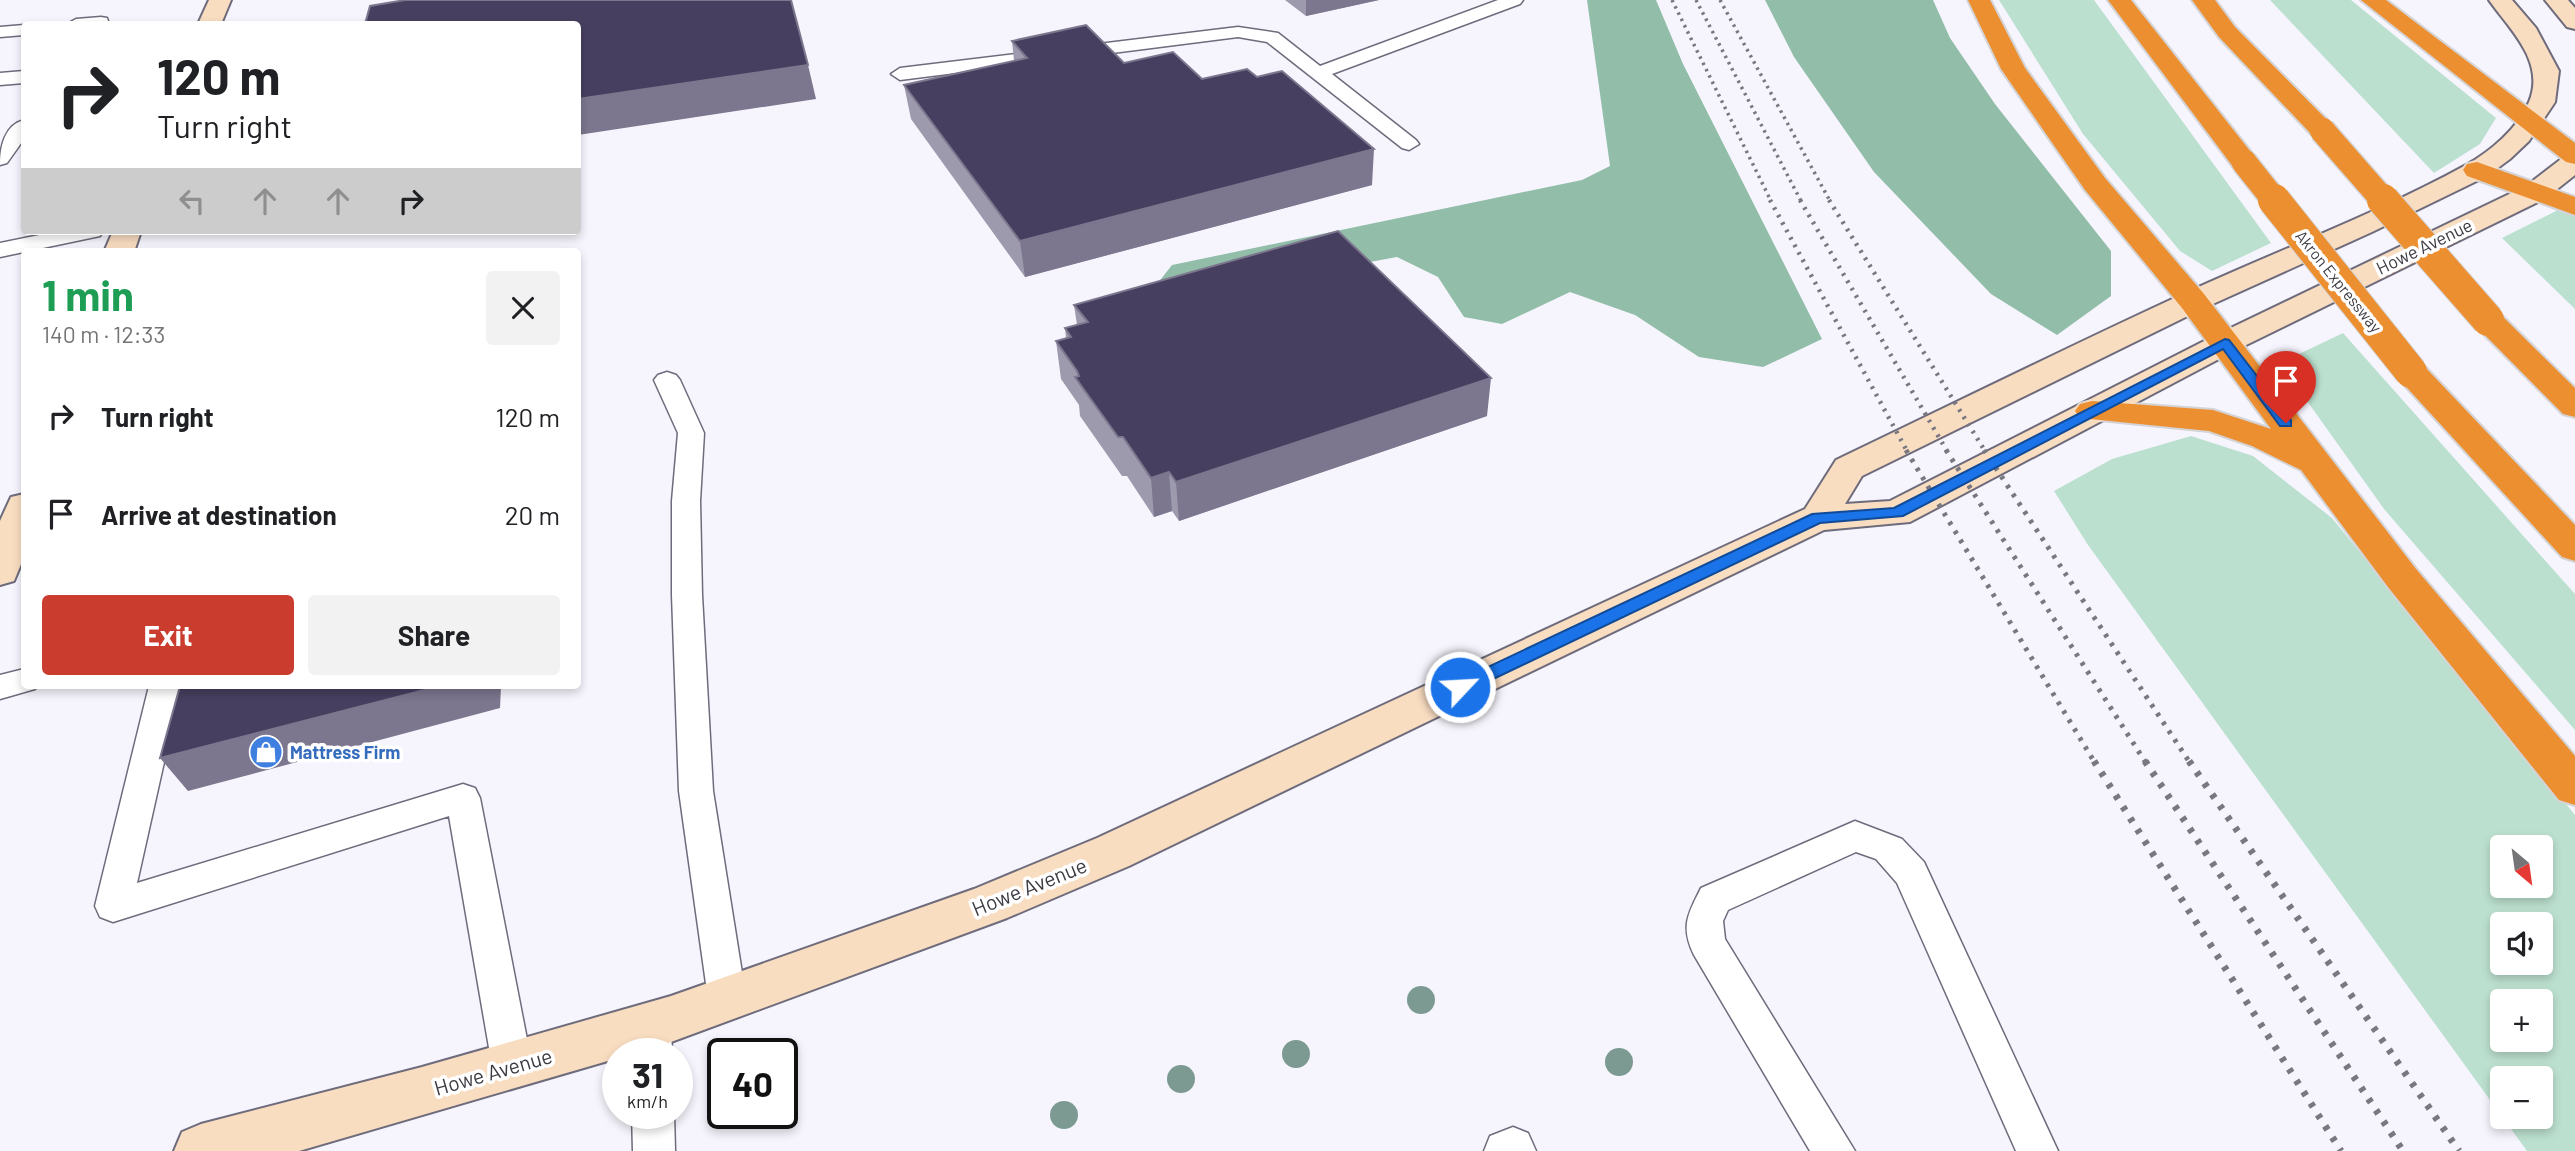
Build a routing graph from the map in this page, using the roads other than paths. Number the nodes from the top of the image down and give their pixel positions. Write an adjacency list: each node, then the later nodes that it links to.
1 (220, 0): 9 (street)
2 (1514, 0): 13 (lane)
3 (1979, 0): 28 (highway)
4 (2119, 0): 36 (highway, Akron Expressway, bridge)
5 (2203, 0): 31 (highway, bridge)
6 (2372, 0): 17 (highway)
7 (2500, 0): 17 (street)
8 (2556, 0): 10 (street)
9 (211, 21)
10 (2575, 22)
11 (21, 30): 12 (lane)
12 (0, 32)
13 (1318, 73): 14 (lane); 19 (lane)
14 (900, 74)
15 (21, 77): 16 (lane)
16 (0, 79)
17 (2524, 129): 20 (highway); 23 (street)
18 (21, 130): 21 (lane)
19 (1409, 144)
20 (2575, 156)
21 (0, 159)
22 (2575, 162): 24 (street, Howe Avenue)
23 (2477, 170): 24 (highway); 28 (street)
24 (2536, 192): 25 (highway); 29 (street, Howe Avenue)
25 (2575, 207)
26 (73, 235): 27 (lane)
27 (0, 250)
28 (2193, 301): 29 (highway); 34 (street)
29 (2225, 343): 32 (street, Howe Avenue); 33 (highway)
30 (667, 380): 42 (lane)
31 (2575, 407)
32 (2092, 411): 33 (highway); 34 (street, Howe Avenue)
33 (2316, 464): 41 (highway)
34 (1818, 518): 42 (street, Howe Avenue)
35 (13, 527): 37 (street)
36 (2575, 548)
37 (0, 572)
38 (21, 682): 39 (lane)
39 (0, 687)
40 (164, 689): 45 (lane)
41 (2575, 787)
42 (727, 998): 43 (street, Howe Avenue)
43 (653, 1038)
44 (602, 1048): 45 (street, Howe Avenue)
45 (512, 1065): 47 (street, Howe Avenue)
46 (653, 1129): 48 (lane)
47 (201, 1151)
48 (654, 1151)
49 (1505, 1151): 50 (lane)
50 (1515, 1151)
51 (1834, 1151): 52 (lane)
52 (2036, 1151)

